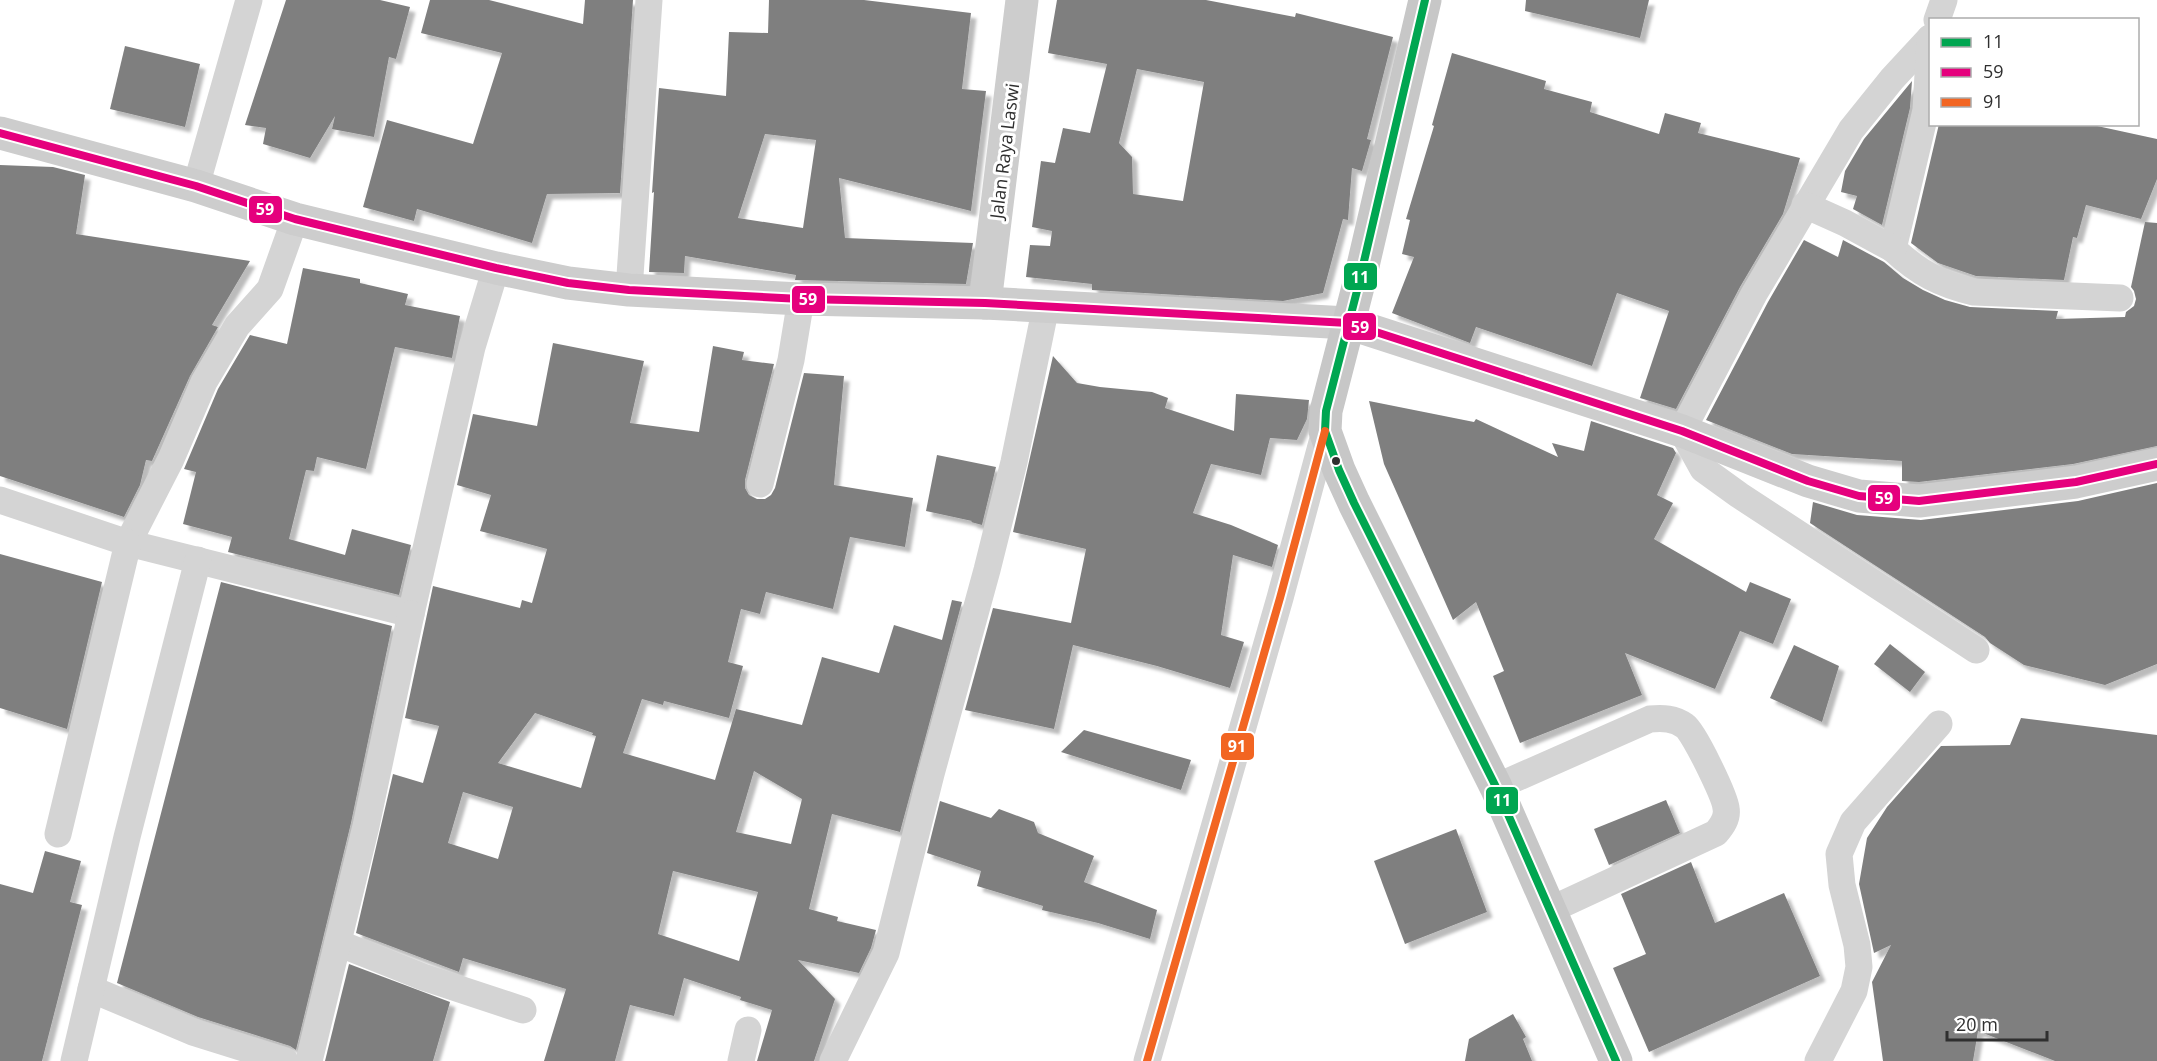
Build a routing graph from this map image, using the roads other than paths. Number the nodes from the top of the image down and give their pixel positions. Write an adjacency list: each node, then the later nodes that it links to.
1 (249, 0): 10 (street)
2 (649, 0): 15 (street)
3 (1022, 0): 17 (main road, Jalan Raya Laswi)
4 (1425, 0): 20 (main road)
5 (1944, 0): 6 (street)
6 (1938, 18)
7 (1929, 39): 11 (street)
8 (1929, 56): 13 (street)
9 (0, 133): 10 (main road)
10 (196, 186): 12 (main road)
11 (1805, 205): 13 (street); 22 (street)
12 (293, 227): 14 (main road); 26 (street)
13 (1893, 249): 16 (street)
14 (496, 268): 15 (main road); 28 (street)
15 (629, 290): 19 (main road)
16 (2120, 298)
17 (985, 303): 18 (main road); 19 (main road)
18 (1046, 306): 20 (main road); 42 (street)
19 (799, 313): 24 (street)
20 (1346, 332): 21 (main road); 22 (main road)
21 (1326, 421): 31 (main road); 43 (street)
22 (1682, 431): 23 (main road); 29 (street)
23 (2157, 464)
24 (760, 484)
25 (0, 500): 26 (street)
26 (128, 543): 27 (street); 32 (street)
27 (198, 560): 28 (street); 35 (street)
28 (411, 614): 34 (street)
29 (1976, 650)
30 (1939, 724): 45 (street)
31 (1496, 787): 33 (main road); 33 (street)
32 (58, 834)
33 (1550, 910): 44 (main road)
34 (338, 943): 36 (street); 40 (street)
35 (91, 989): 38 (street); 39 (street)
36 (524, 1010)
37 (748, 1030): 41 (street)
38 (74, 1061)
39 (285, 1061)
40 (309, 1061)
41 (741, 1061)
42 (833, 1061)
43 (1147, 1061)
44 (1616, 1061)
45 (1818, 1061)

